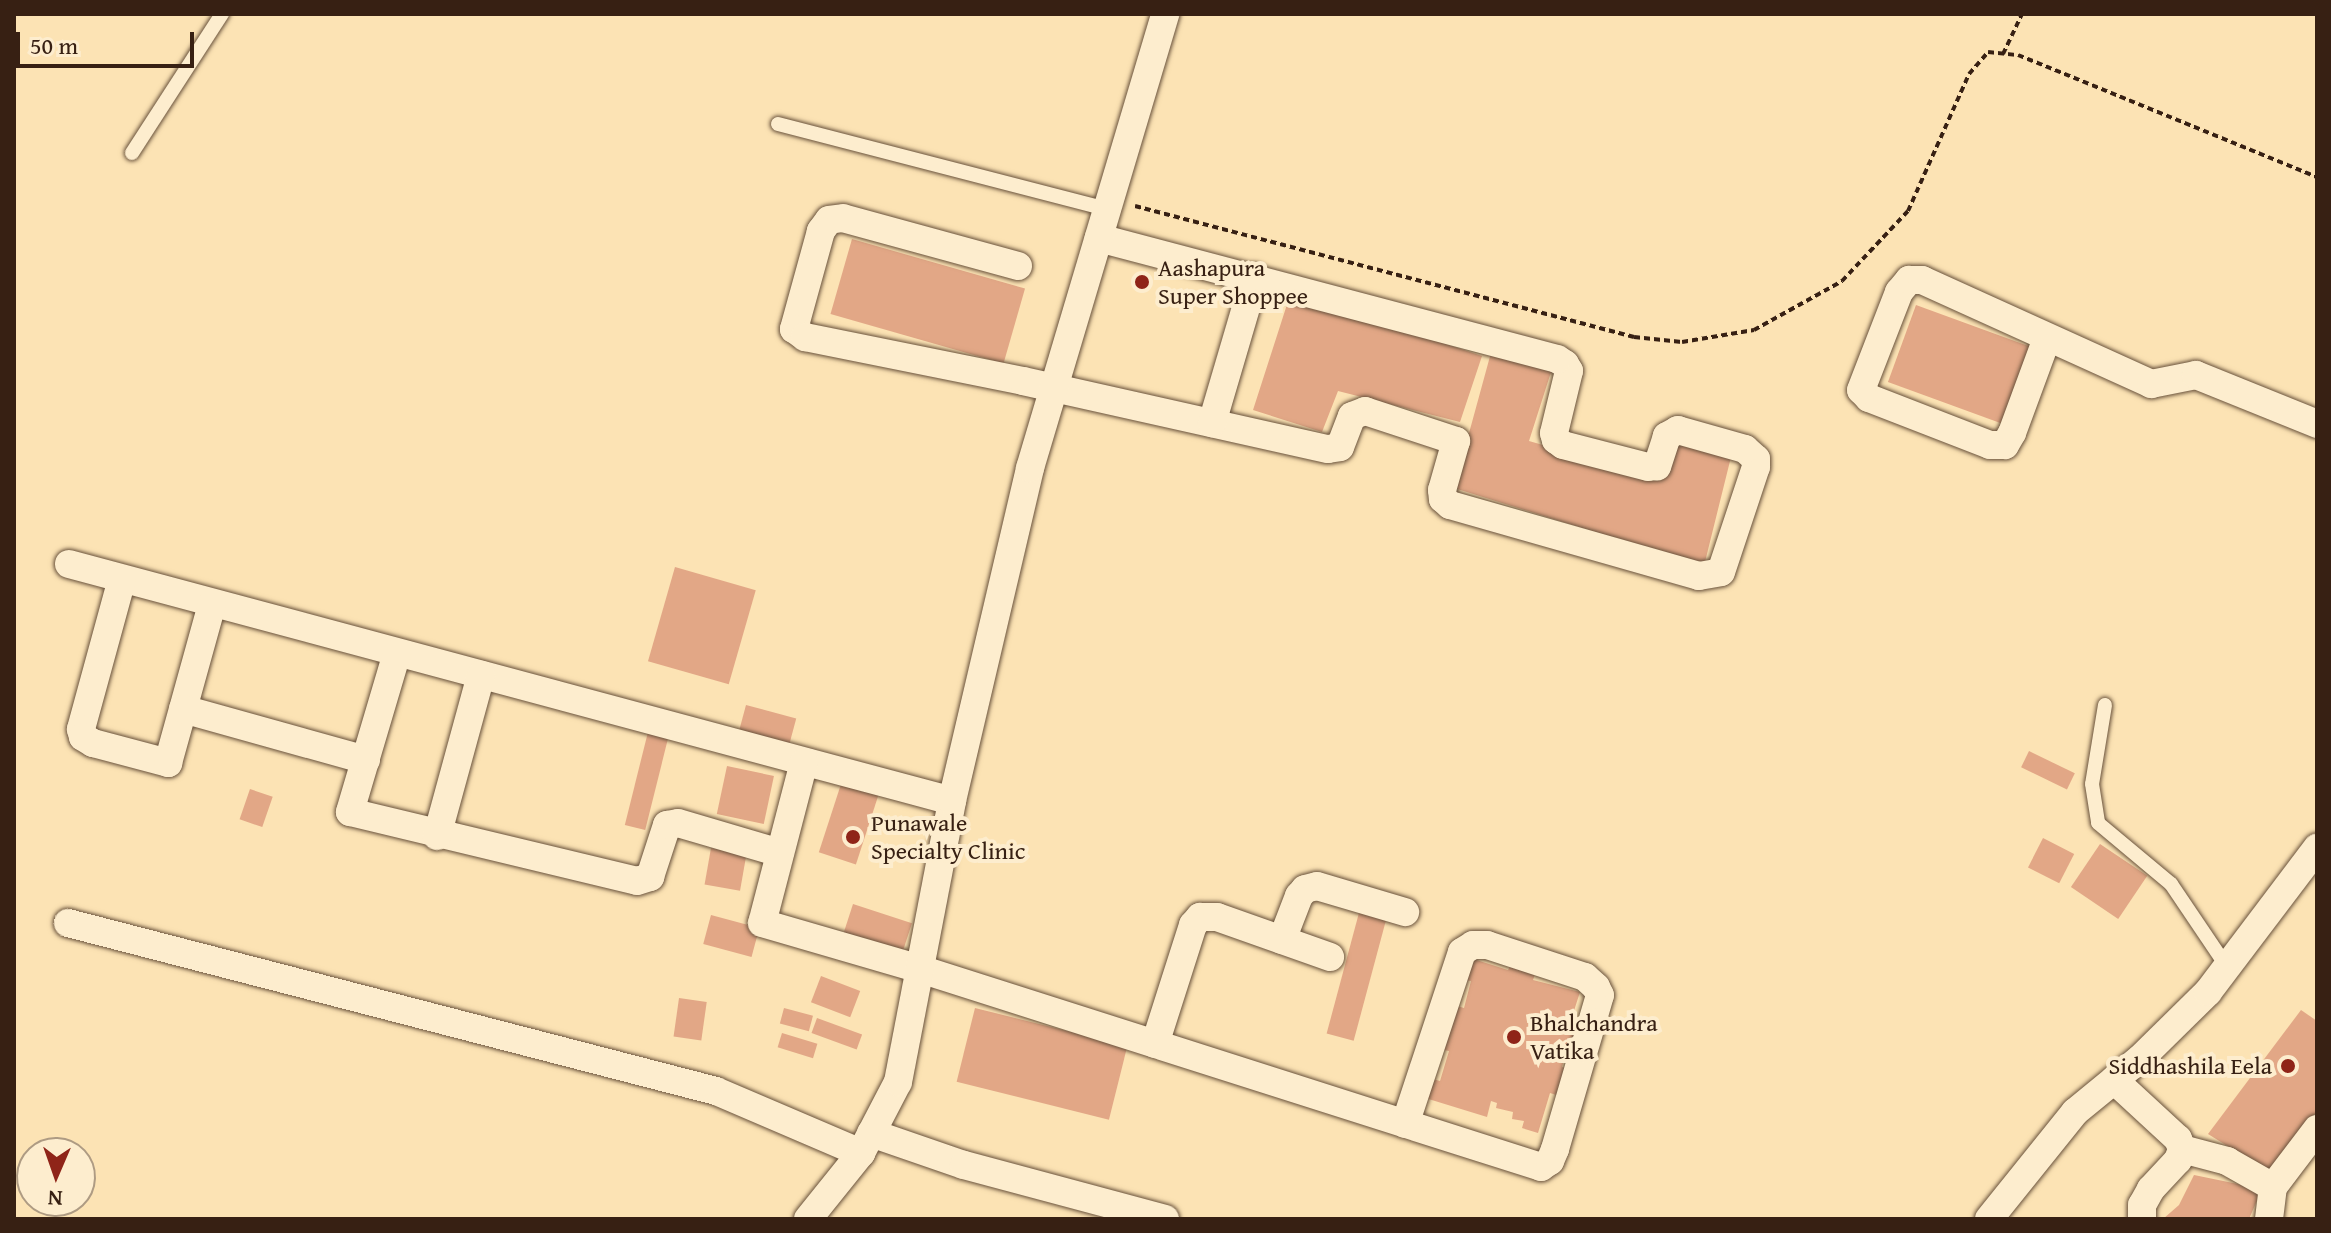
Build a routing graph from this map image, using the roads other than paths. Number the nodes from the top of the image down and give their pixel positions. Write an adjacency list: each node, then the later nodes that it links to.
1 (222, 14): 4 (lane)
2 (1165, 14): 5 (street)
3 (778, 124): 5 (lane)
4 (132, 153)
5 (1109, 204): 6 (street)
6 (1099, 238): 8 (street); 10 (street)
7 (1018, 266): 10 (street)
8 (1255, 277): 11 (street); 11 (street)
9 (2047, 338): 9 (street); 12 (street)
10 (1054, 388): 11 (street); 22 (street)
11 (1212, 423)
12 (2317, 424)
13 (69, 564): 14 (street)
14 (122, 579): 15 (street); 19 (street)
15 (212, 604): 16 (street); 19 (street)
16 (397, 653): 17 (street); 20 (street)
17 (481, 675): 21 (street); 23 (street)
18 (2105, 705): 31 (lane)
19 (183, 709): 20 (street)
20 (366, 760): 23 (street)
21 (804, 762): 22 (street); 25 (street)
22 (952, 801): 32 (street)
23 (437, 836): 25 (street)
24 (2317, 848): 26 (street)
25 (780, 853): 32 (street)
26 (2307, 882): 31 (street)
27 (1405, 912): 29 (street)
28 (68, 923): 37 (street)
29 (1282, 940): 30 (street); 33 (street)
30 (1330, 957)
31 (2227, 967): 34 (street)
32 (920, 969): 33 (street); 37 (street)
33 (1155, 1044): 35 (street)
34 (2114, 1080): 38 (street); 43 (street)
35 (1405, 1124): 35 (street)
36 (2317, 1129): 39 (street)
37 (866, 1143): 40 (street); 41 (street)
38 (2182, 1149): 39 (street); 44 (street)
39 (2273, 1187): 45 (street)
40 (1122, 1214): 42 (street)
41 (808, 1219)
42 (1165, 1219)
43 (1989, 1219)
44 (2142, 1219)
45 (2269, 1219)

